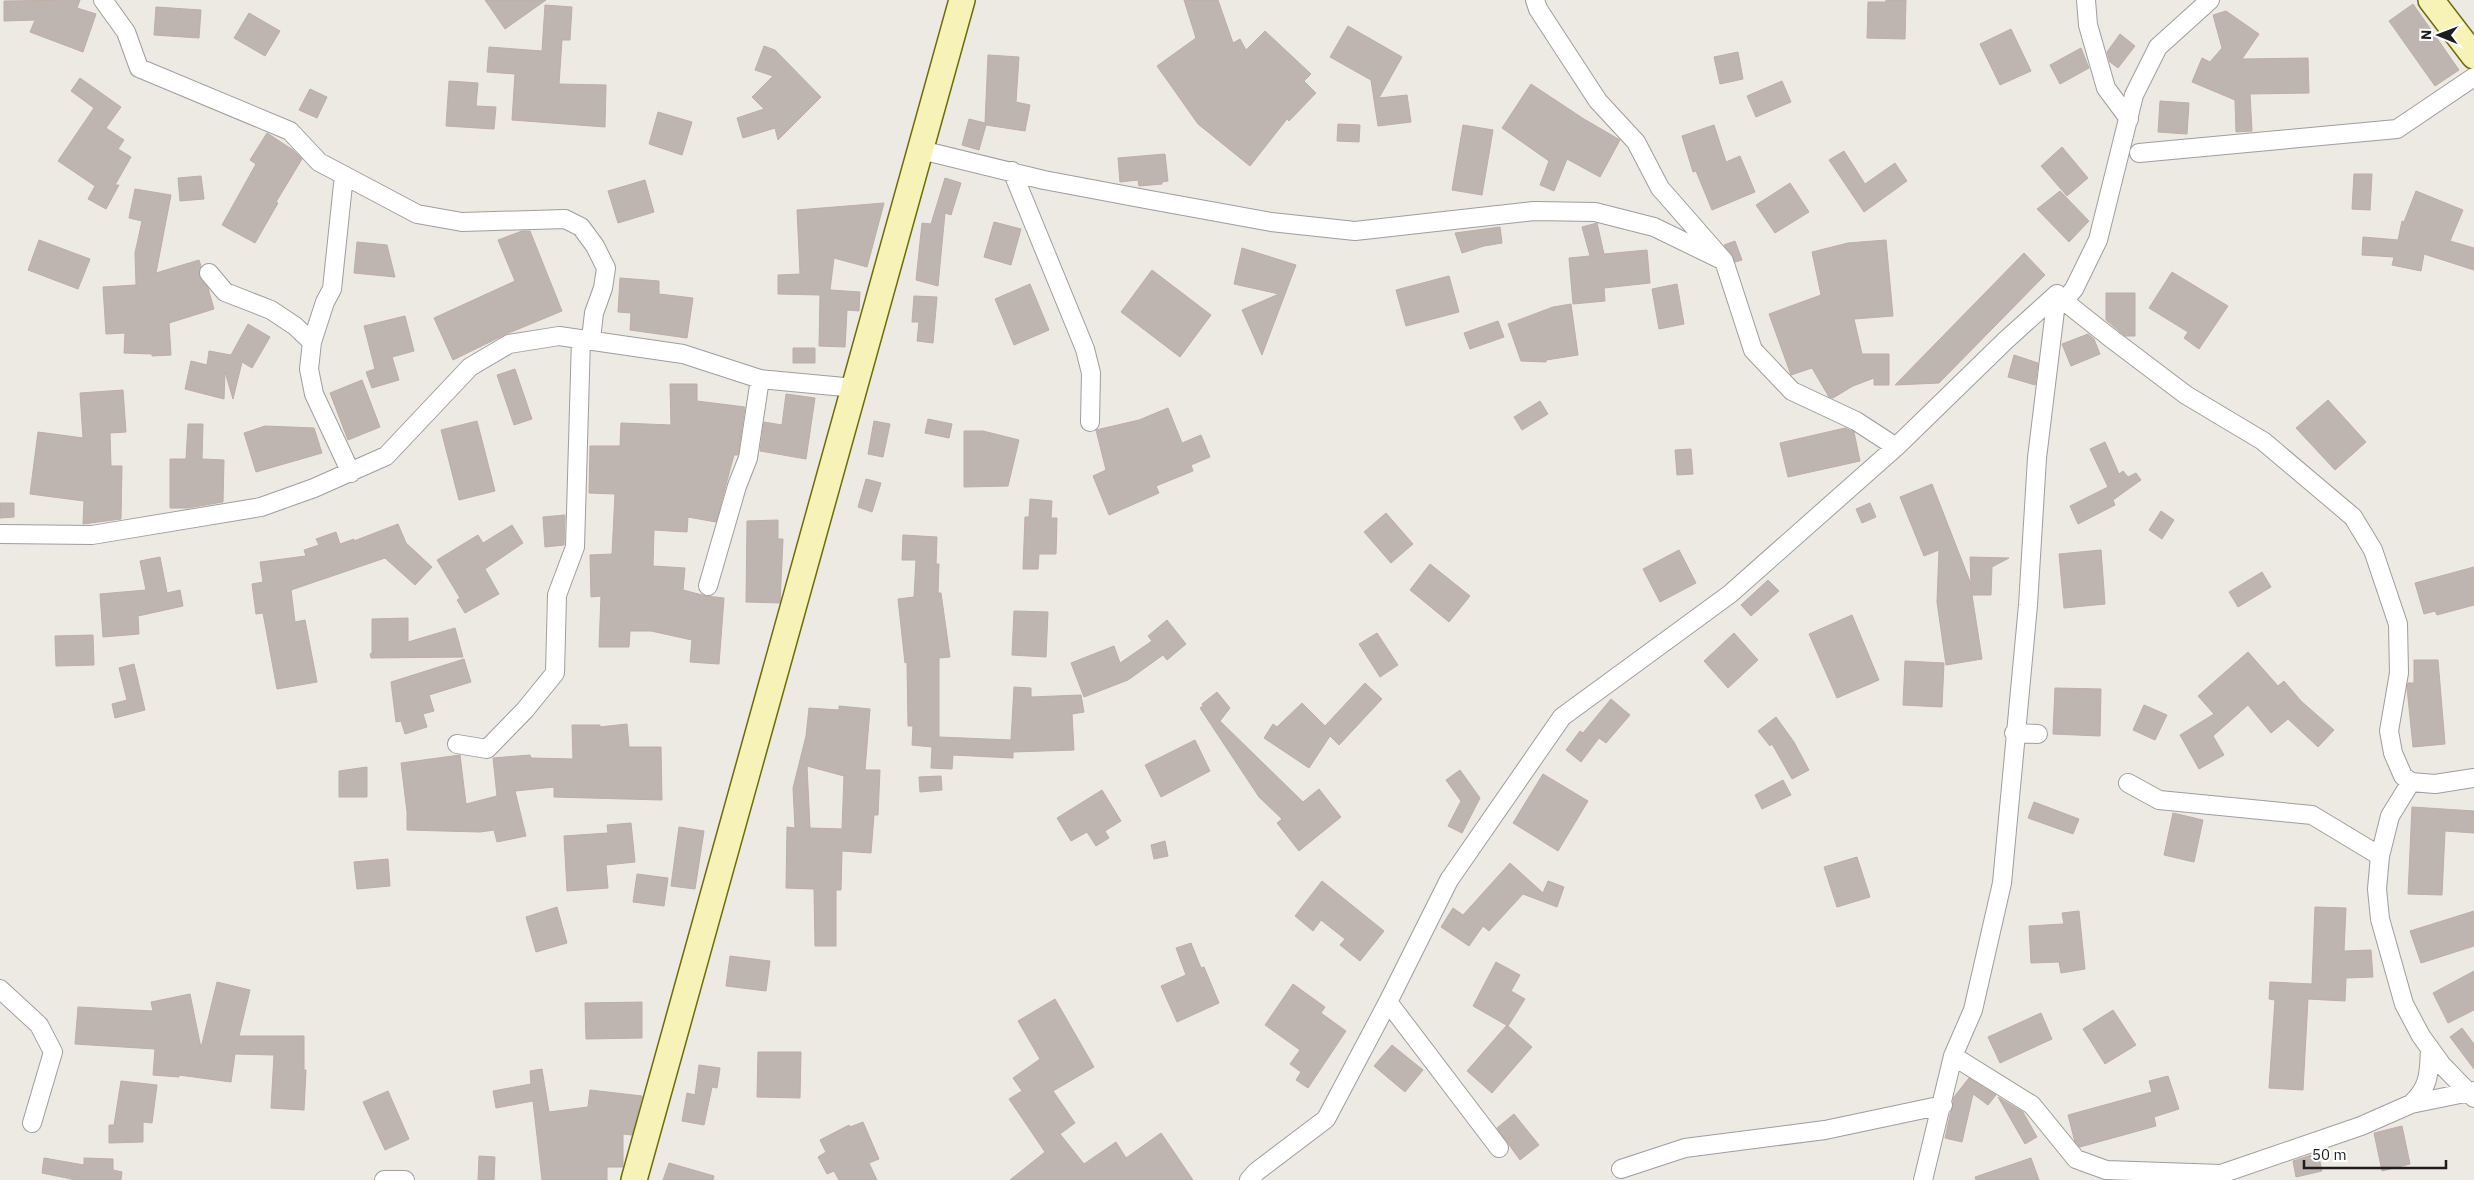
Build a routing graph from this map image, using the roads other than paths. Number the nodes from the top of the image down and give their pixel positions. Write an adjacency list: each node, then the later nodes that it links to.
1 (103, 0): 13 (street)
2 (962, 0): 10 (main road)
3 (1535, 0): 14 (street)
4 (2086, 0): 9 (street)
5 (2210, 0): 9 (street)
6 (2431, 0): 7 (main road)
7 (2474, 56)
8 (2474, 77): 11 (street)
9 (2129, 120): 16 (street)
10 (921, 150): 12 (street); 20 (main road)
11 (2139, 153)
12 (1012, 171): 14 (street); 21 (street)
13 (344, 175): 17 (street); 18 (street)
14 (1724, 261): 22 (street)
15 (208, 272): 18 (street)
16 (2061, 297): 22 (street); 26 (street); 30 (street)
17 (586, 339): 19 (street); 23 (street); 28 (street)
18 (312, 342): 23 (street)
19 (760, 379): 20 (street); 25 (street)
20 (855, 388): 45 (main road)
21 (1090, 422)
22 (1896, 447): 34 (street)
23 (351, 473): 24 (street)
24 (0, 534)
25 (708, 586)
26 (2014, 733): 27 (street); 36 (street)
27 (2038, 734)
28 (457, 744)
29 (2474, 778): 30 (street)
30 (2411, 782): 32 (street)
31 (2128, 783): 32 (street)
32 (2380, 856): 35 (street)
33 (0, 989): 40 (street)
34 (1388, 1002): 41 (street); 46 (street)
35 (2430, 1048): 37 (street); 38 (street)
36 (1953, 1056): 38 (street); 39 (street)
37 (2473, 1094): 38 (street)
38 (2411, 1104)
39 (1943, 1105): 42 (street); 47 (street)
40 (32, 1123)
41 (1499, 1148)
42 (1621, 1168)
43 (384, 1180): 44 (street)
44 (405, 1180)
45 (634, 1180)
46 (1249, 1180)
47 (1923, 1180)

